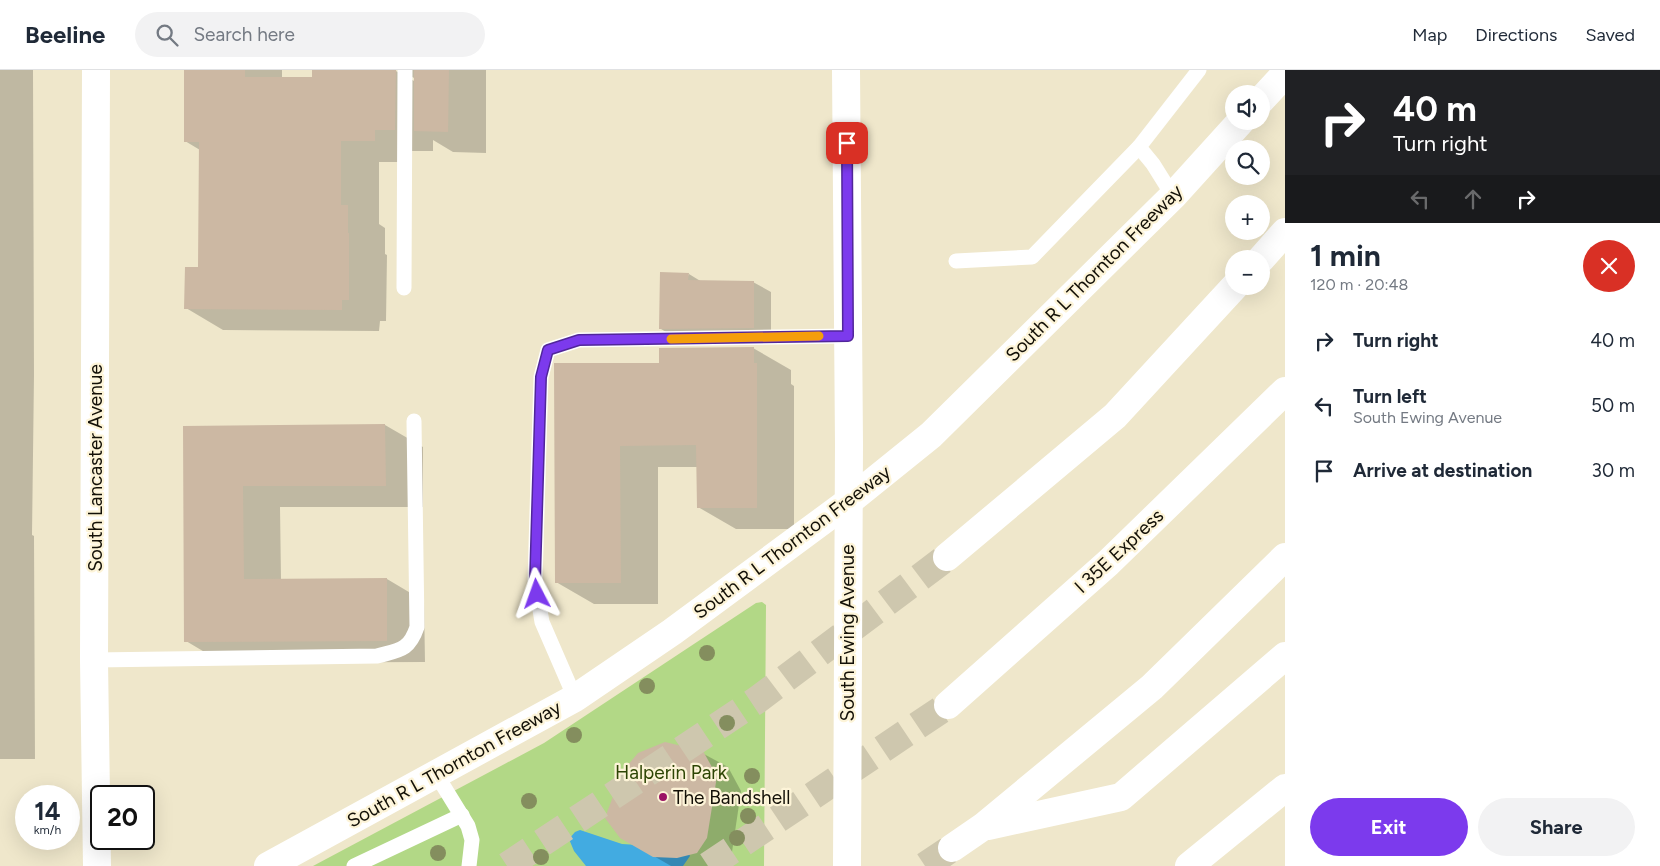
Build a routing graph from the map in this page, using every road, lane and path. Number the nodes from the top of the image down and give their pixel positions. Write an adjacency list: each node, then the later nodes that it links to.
1 (96, 70): 22 (main road, South Lancaster Avenue)
2 (405, 70): 13 (lane)
3 (846, 70): 15 (main road, South Ewing Avenue)
4 (1199, 70): 8 (lane)
5 (1285, 74): 6 (main road)
6 (1270, 90)
7 (1233, 130): 9 (main road, South R L Thornton Freeway)
8 (1139, 147): 9 (lane); 12 (lane)
9 (1172, 196): 18 (main road, South R L Thornton Freeway)
10 (1285, 232): 11 (main road)
11 (1268, 250)
12 (956, 261)
13 (404, 288)
14 (1227, 295): 19 (main road)
15 (848, 336): 18 (main road, South Ewing Avenue); 23 (lane)
16 (1285, 390): 24 (main road, I 35E Express)
17 (414, 421): 22 (lane)
18 (848, 502): 23 (main road, South R L Thornton Freeway); 34 (main road, South Ewing Avenue)
19 (946, 557)
20 (1285, 557): 28 (main road)
21 (1285, 656): 28 (main road)
22 (94, 660): 30 (main road, South Lancaster Avenue)
23 (575, 698): 25 (main road, South R L Thornton Freeway)
24 (948, 705)
25 (436, 774): 27 (lane); 31 (main road, South R L Thornton Freeway)
26 (1285, 788): 35 (main road)
27 (462, 815): 32 (lane); 33 (lane)
28 (984, 826): 29 (main road)
29 (952, 848)
30 (97, 866)
31 (268, 866)
32 (354, 866)
33 (469, 866)
34 (847, 866)
35 (1189, 866)

